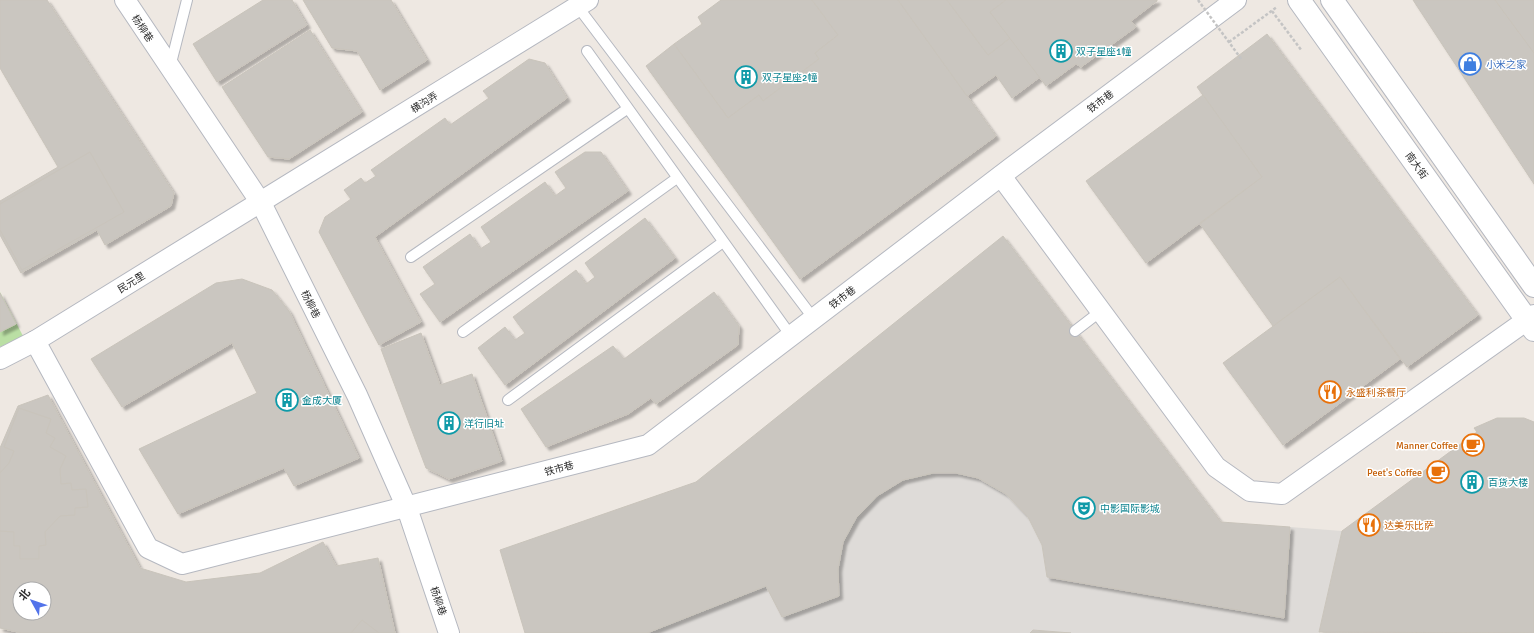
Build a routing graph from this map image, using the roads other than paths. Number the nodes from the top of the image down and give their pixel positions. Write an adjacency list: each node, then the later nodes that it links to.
1 (125, 0): 8 (street, 杨柳巷)
2 (187, 0): 8 (lane)
3 (1236, 0): 10 (street, 铁市巷)
4 (1332, 0): 15 (main road)
5 (1290, 2): 18 (main road, 南大街)
6 (583, 3): 12 (street, 横沟弄); 17 (lane)
7 (587, 51): 9 (lane)
8 (170, 67): 12 (street, 杨柳巷)
9 (627, 109): 11 (lane); 14 (lane)
10 (1001, 176): 16 (street); 17 (street, 铁市巷)
11 (677, 178): 13 (lane); 20 (lane)
12 (261, 203): 22 (street, 民元里); 25 (street, 杨柳巷)
13 (723, 242): 21 (lane); 24 (lane)
14 (411, 257)
15 (1534, 286)
16 (1101, 311): 18 (street); 19 (lane)
17 (814, 319): 21 (street, 铁市巷)
18 (1532, 322)
19 (1075, 331)
20 (462, 332)
21 (791, 336): 25 (street, 铁市巷)
22 (36, 341): 23 (street, 民元里); 25 (street, 铁市巷)
23 (0, 358)
24 (508, 400)
25 (407, 508): 26 (street, 杨柳巷)
26 (449, 633)

